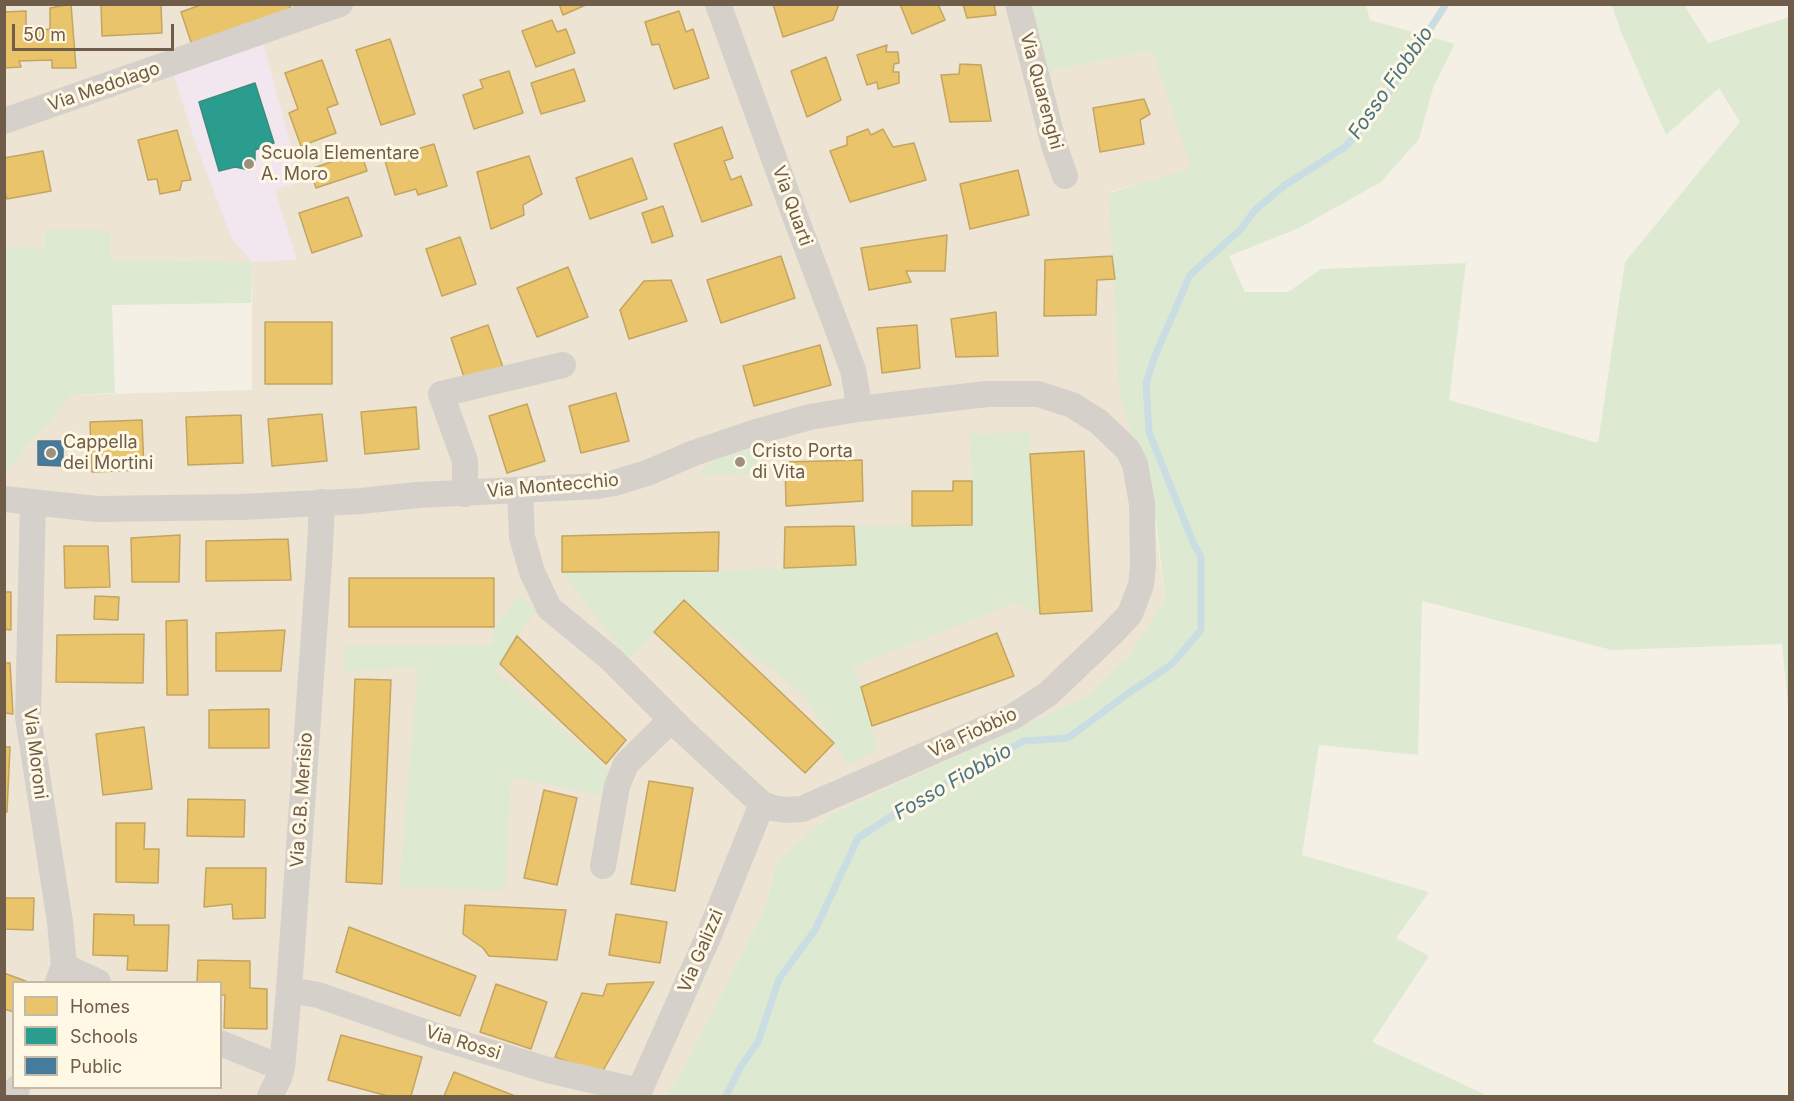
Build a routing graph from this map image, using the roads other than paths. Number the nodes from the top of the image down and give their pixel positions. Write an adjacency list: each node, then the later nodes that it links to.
1 (340, 4): 4 (street, Via Medolago)
2 (718, 4): 7 (street, Via Quarti)
3 (1018, 4): 5 (street, Via Quarenghi)
4 (4, 121)
5 (1065, 176)
6 (563, 365): 10 (street)
7 (858, 409): 8 (street, Via Montecchio); 9 (street, Via Montecchio)
8 (1135, 464): 15 (street, Via Fiobbio)
9 (520, 490): 10 (street, Via Montecchio); 14 (street)
10 (465, 494): 12 (street, Via Montecchio)
11 (4, 499): 13 (street, Via Montecchio)
12 (322, 502): 13 (street, Via Montecchio); 19 (street, Via G.B. Merisio)
13 (33, 503): 17 (street, Via Moroni)
14 (671, 720): 15 (street); 16 (street)
15 (762, 804): 22 (street, Via Galizzi)
16 (603, 866)
17 (61, 974): 18 (street, Via Moroni)
18 (93, 981)
19 (289, 990): 21 (street, Via G.B. Merisio); 22 (street, Via Rossi)
20 (222, 1044): 21 (street)
21 (282, 1068): 23 (street, Via G.B. Merisio)
22 (638, 1094)
23 (270, 1096)

